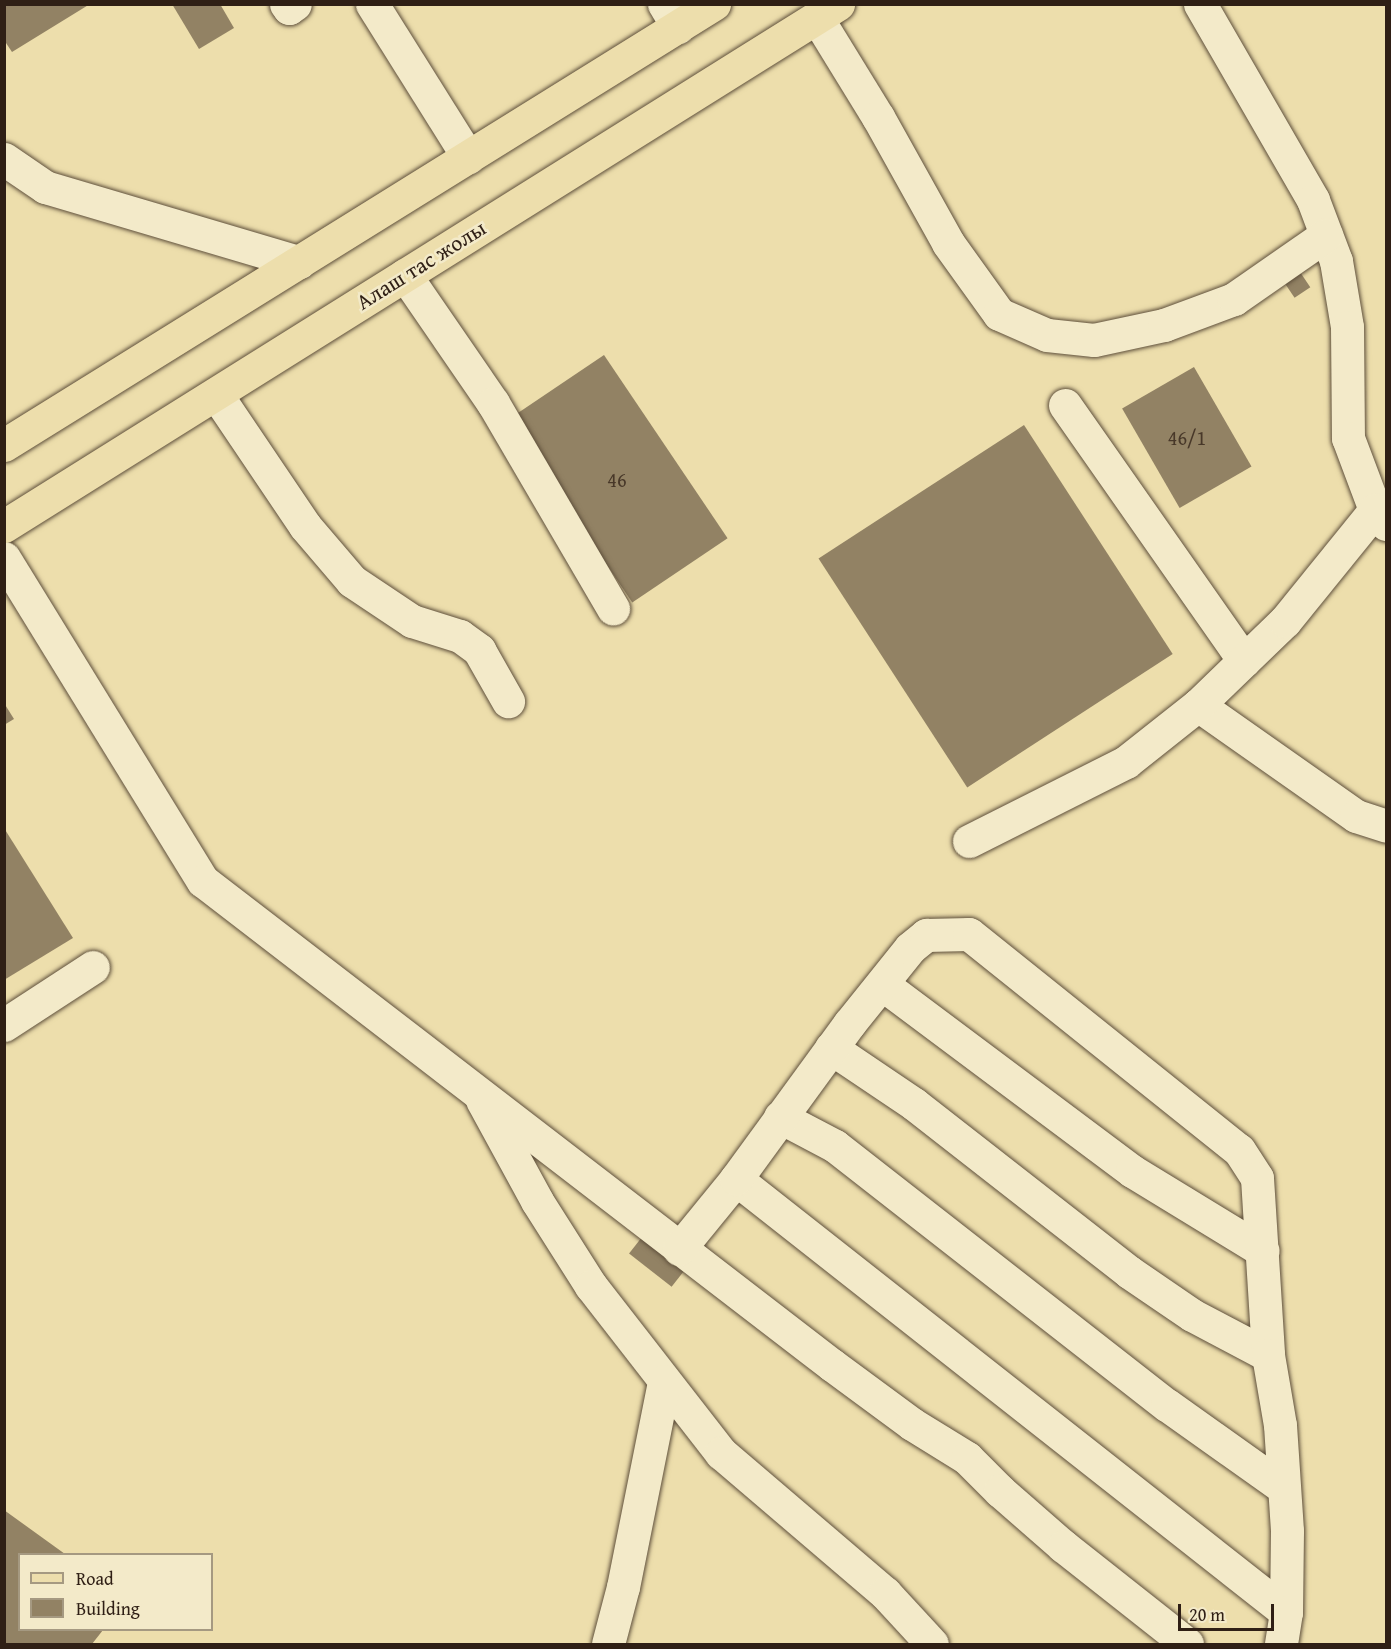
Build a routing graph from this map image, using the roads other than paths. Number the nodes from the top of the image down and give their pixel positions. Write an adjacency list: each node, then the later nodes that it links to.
1 (286, 4): 2 (lane)
2 (295, 4)
3 (372, 4): 8 (lane)
4 (714, 4): 7 (main road)
5 (1200, 4): 10 (lane)
6 (827, 11): 10 (lane); 12 (main road, Алаш тас жолы)
7 (671, 16): 8 (main road)
8 (468, 158): 11 (main road)
9 (4, 159): 11 (lane)
10 (1326, 235): 16 (lane)
11 (299, 262): 15 (main road)
12 (405, 275): 13 (main road, Алаш тас жолы); 19 (lane)
13 (216, 394): 17 (main road, Алаш тас жолы); 21 (lane)
14 (1065, 405): 20 (lane)
15 (4, 445)
16 (1381, 517): 20 (lane)
17 (4, 526)
18 (4, 558): 29 (lane)
19 (613, 608)
20 (1244, 661): 22 (lane)
21 (508, 701)
22 (1198, 705): 23 (lane); 24 (lane)
23 (1386, 826)
24 (969, 841)
25 (93, 967): 27 (lane)
26 (882, 984): 28 (lane); 33 (lane); 33 (lane)
27 (4, 1025)
28 (831, 1048): 30 (lane); 34 (lane)
29 (475, 1088): 32 (lane); 35 (lane)
30 (780, 1117): 31 (lane); 36 (lane)
31 (736, 1179): 32 (lane); 37 (lane)
32 (679, 1249): 40 (lane)
33 (1263, 1251): 34 (lane)
34 (1268, 1355): 36 (lane)
35 (664, 1381): 38 (lane); 39 (lane)
36 (1284, 1488): 37 (lane)
37 (1286, 1612): 41 (lane)
38 (608, 1644)
39 (932, 1644)
40 (1187, 1644)
41 (1281, 1644)

